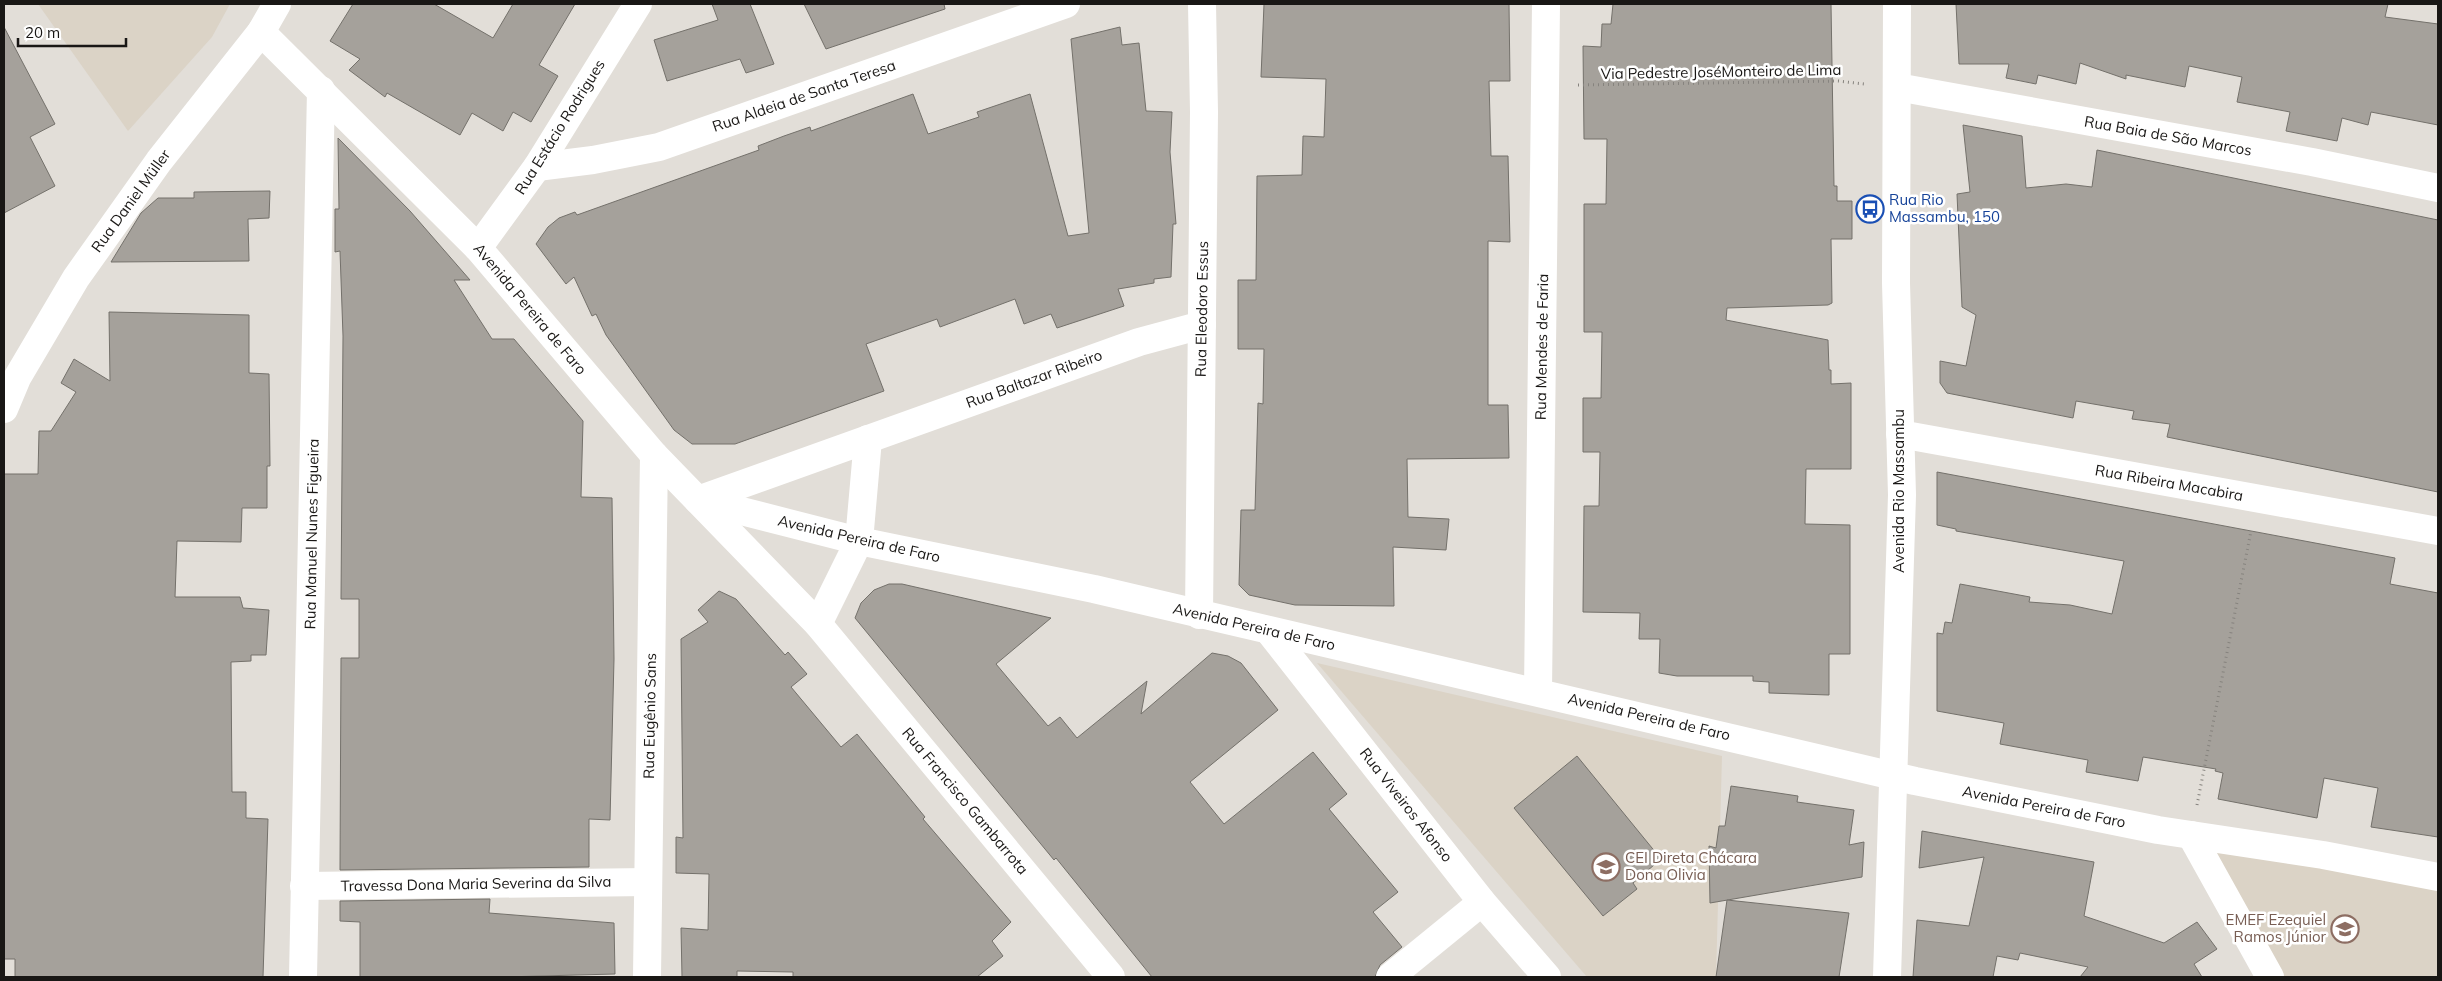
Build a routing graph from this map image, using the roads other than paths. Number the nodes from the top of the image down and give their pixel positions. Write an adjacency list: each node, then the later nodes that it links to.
1 (277, 4): 7 (street, Rua Daniel Müller)
2 (638, 4): 10 (street, Rua Estácio Rodrigues)
3 (1066, 4): 10 (street, Rua Aldeia de Santa Teresa)
4 (1202, 4): 13 (street, Rua Eleodoro Essus)
5 (1546, 4): 24 (street, Rua Mendes de Faria)
6 (1897, 4): 8 (street, Avenida Rio Massambu)
7 (261, 32): 9 (street, Avenida Pereira de Faro); 14 (street, Rua Daniel Müller)
8 (1897, 87): 11 (street, Rua Baia de São Marcos); 15 (street, Avenida Rio Massambu)
9 (322, 90): 12 (street, Avenida Pereira de Faro); 29 (street, Rua Manuel Nunes Figueira)
10 (537, 167): 12 (street, Rua Estácio Rodrigues)
11 (2438, 188)
12 (478, 248): 17 (street, Avenida Pereira de Faro)
13 (1202, 325): 16 (street, Rua Baltazar Ribeiro); 21 (street, Rua Eleodoro Essus)
14 (4, 409)
15 (1900, 434): 19 (street, Rua Ribeira Macabira); 25 (street, Avenida Rio Massambu)
16 (868, 439): 18 (street, Rua Baltazar Ribeiro); 20 (street)
17 (654, 455): 18 (street, Avenida Pereira de Faro); 28 (street, Rua Eugênio Sans)
18 (698, 500): 20 (street, Avenida Pereira de Faro); 22 (street, Rua Francisco Gambarrota)
19 (2438, 531)
20 (859, 541): 21 (street, Avenida Pereira de Faro); 22 (street)
21 (1199, 615): 23 (street, Avenida Pereira de Faro)
22 (818, 624): 33 (street, Rua Francisco Gambarrota)
23 (1269, 631): 24 (street, Avenida Pereira de Faro); 30 (street, Rua Viveiros Afonso)
24 (1538, 691): 25 (street, Avenida Pereira de Faro)
25 (1894, 775): 26 (street, Avenida Pereira de Faro); 36 (street, Avenida Rio Massambu)
26 (2191, 835): 27 (street, Avenida Pereira de Faro); 37 (street)
27 (2438, 877)
28 (648, 882): 29 (street, Travessa Dona Maria Severina da Silva); 32 (street, Rua Eugênio Sans)
29 (304, 886): 31 (street, Rua Manuel Nunes Figueira)
30 (1482, 902): 34 (street); 35 (street, Rua Viveiros Afonso)
31 (303, 977)
32 (647, 977)
33 (1111, 977)
34 (1390, 977)
35 (1547, 977)
36 (1887, 977)
37 (2270, 977)

